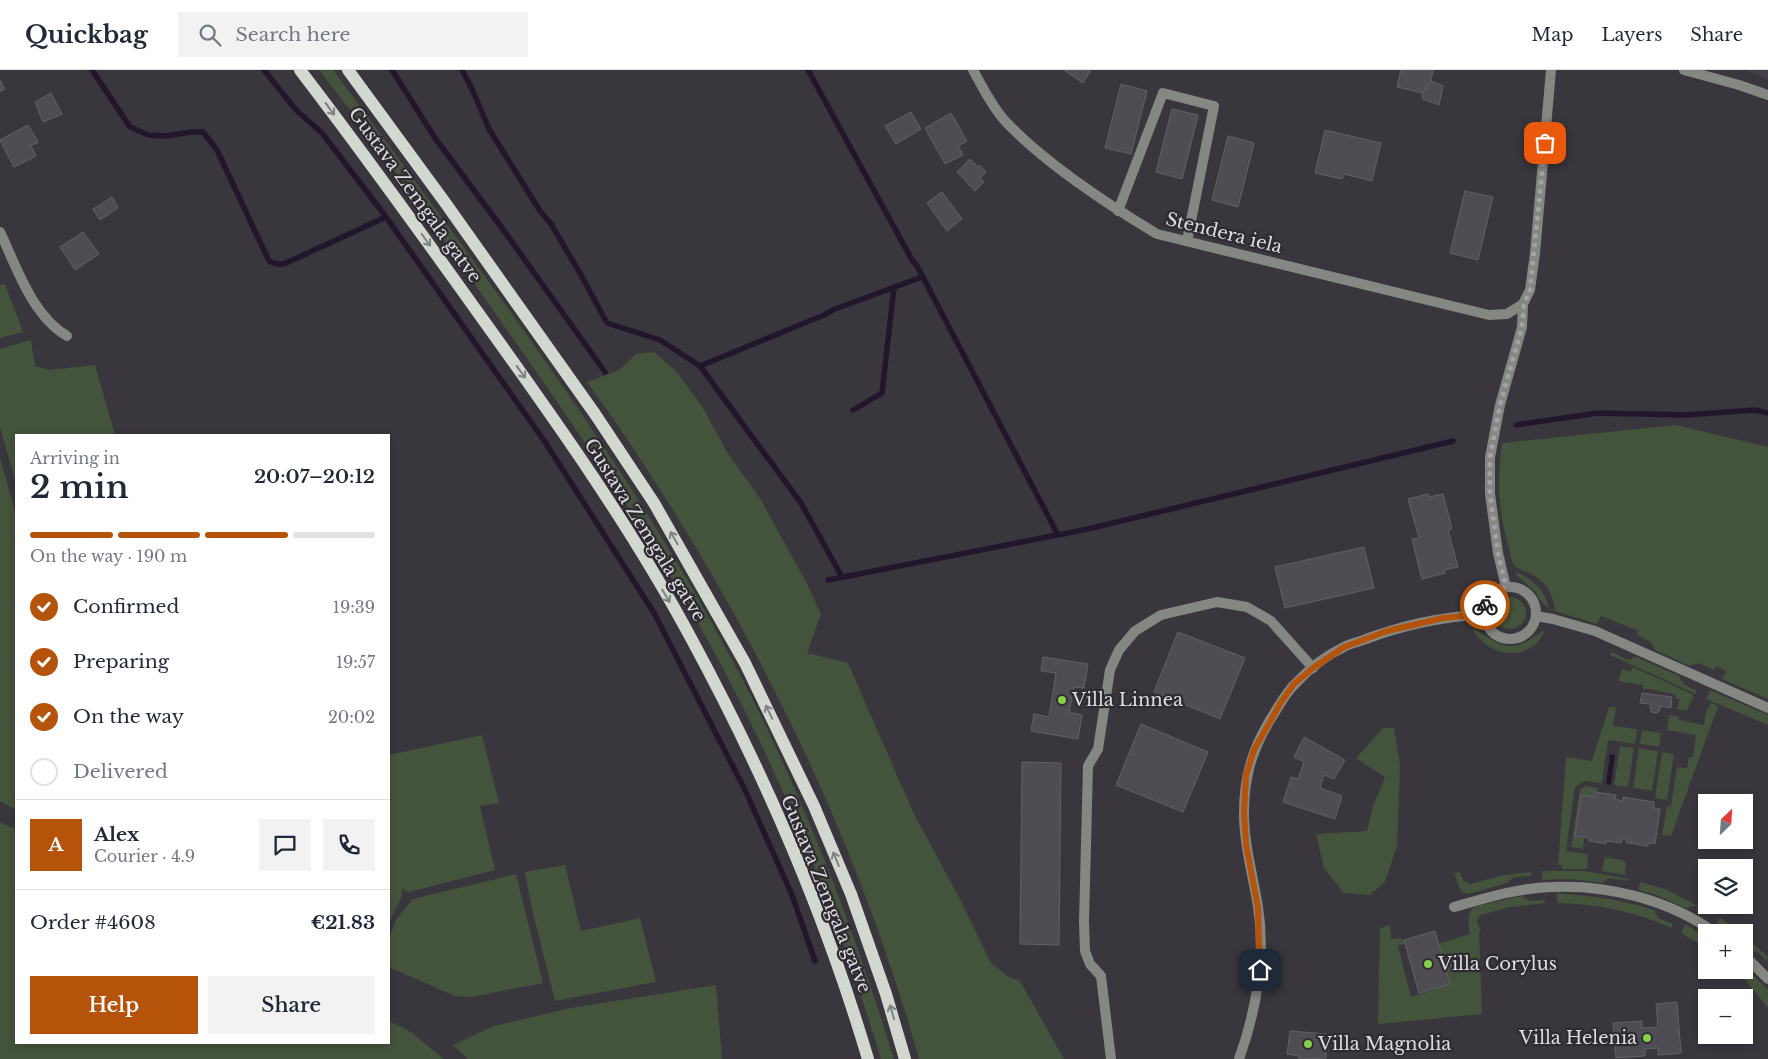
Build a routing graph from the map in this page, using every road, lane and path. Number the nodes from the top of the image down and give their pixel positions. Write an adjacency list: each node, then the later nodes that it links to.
1 (300, 70): 21 (main road, Gustava Zemgala gatve, one-way to 21)
2 (348, 70): 22 (main road, Gustava Zemgala gatve, one-way to 2)
3 (972, 70): 7 (street, Stendera iela)
4 (1551, 70): 10 (street)
5 (1684, 70): 6 (street)
6 (1768, 96)
7 (1118, 211): 9 (street, Stendera iela); 9 (street)
8 (0, 232): 11 (street)
9 (1187, 241): 10 (street, Stendera iela)
10 (1524, 304): 12 (street)
11 (67, 336)
12 (1506, 587): 13 (street); 14 (street)
13 (1484, 614): 14 (street); 15 (street)
14 (1536, 616): 16 (street)
15 (1313, 668): 23 (street); 24 (street)
16 (1768, 708)
17 (1454, 908): 18 (street)
18 (1701, 924)
19 (1753, 964): 20 (street)
20 (1768, 979)
21 (868, 1059)
22 (905, 1059)
23 (1111, 1059)
24 (1239, 1059)

